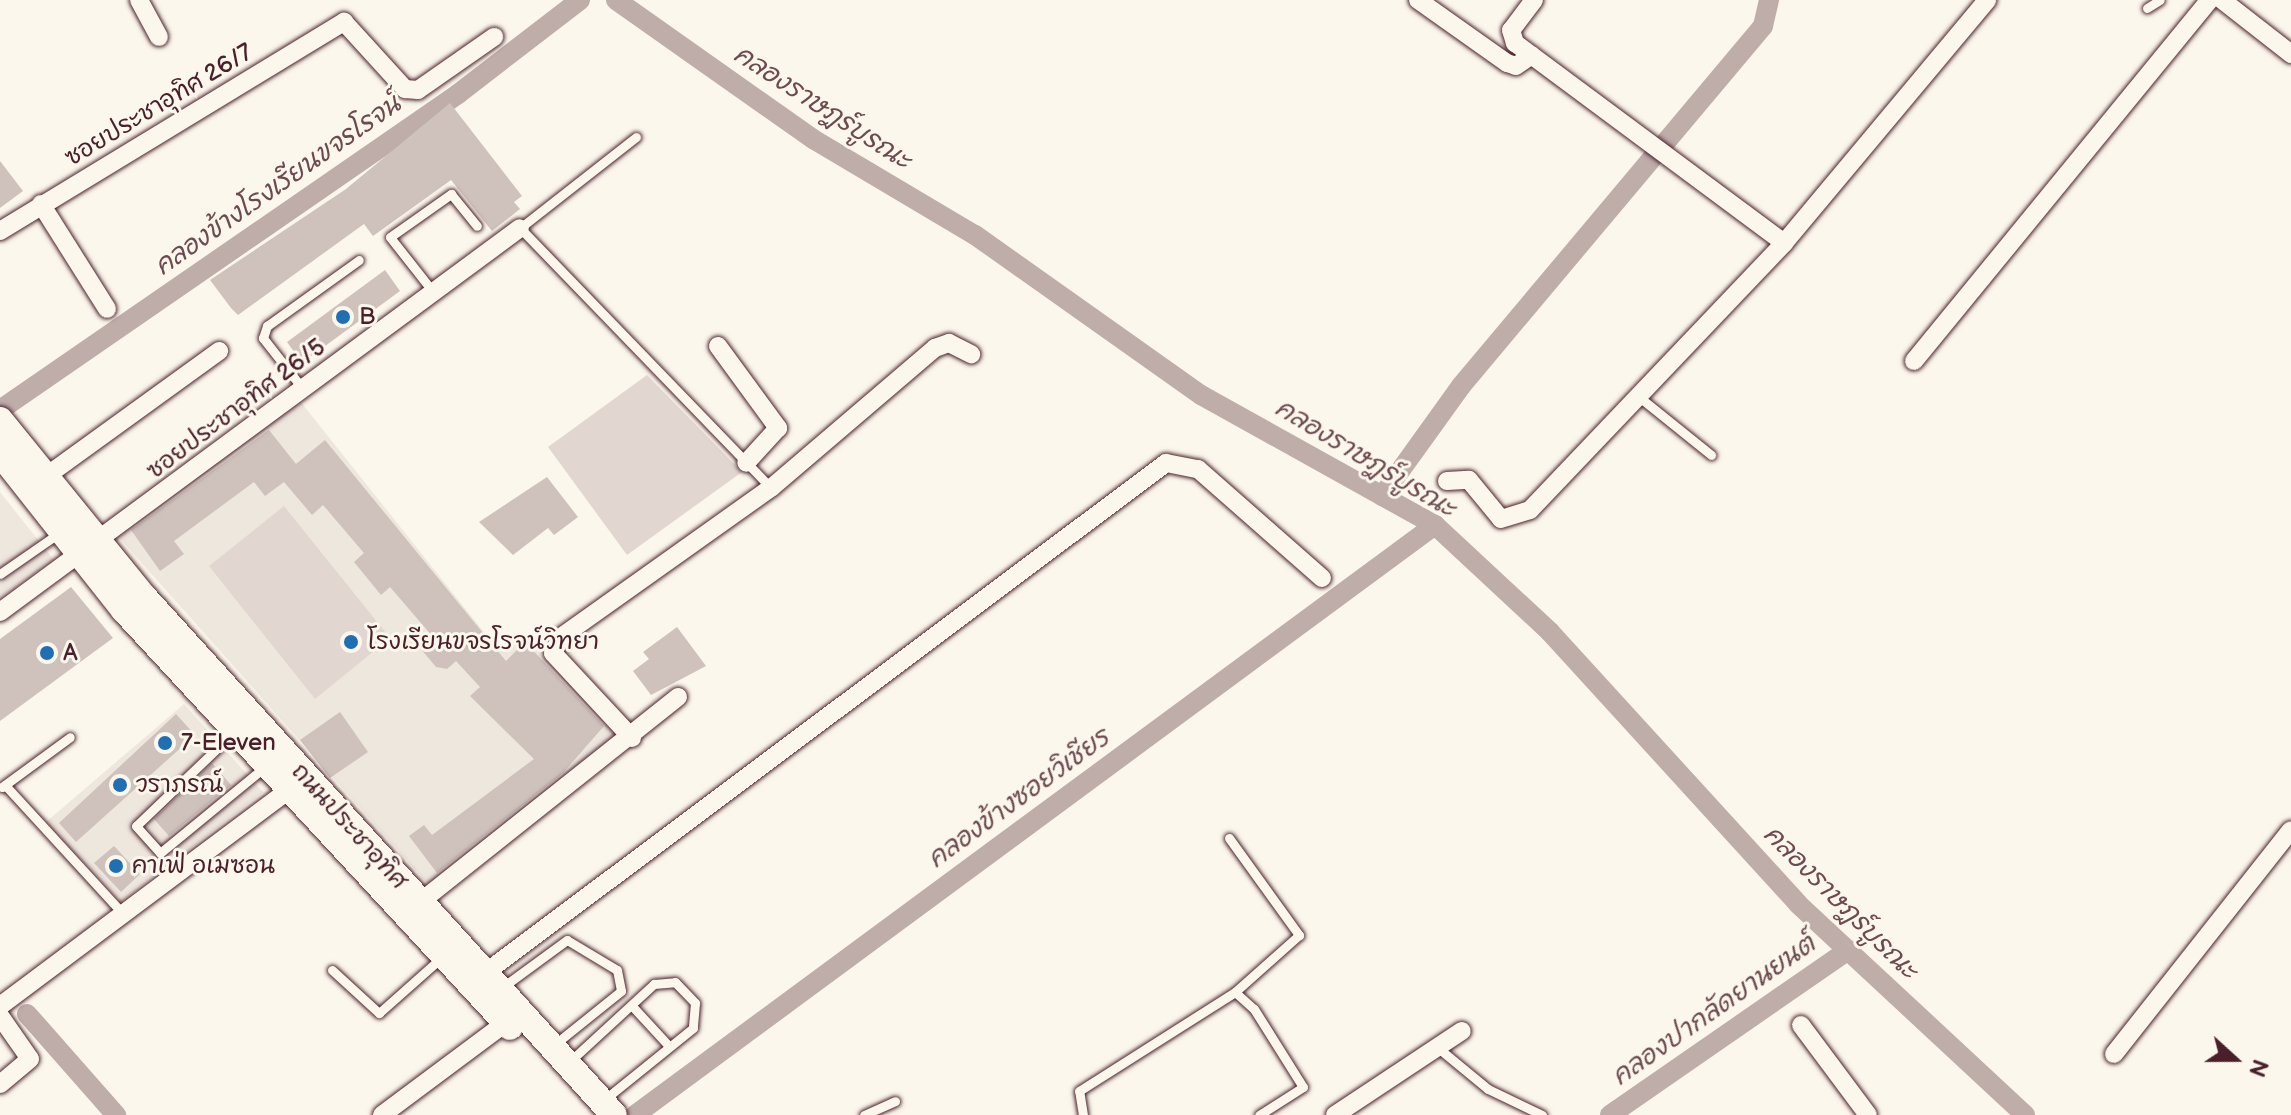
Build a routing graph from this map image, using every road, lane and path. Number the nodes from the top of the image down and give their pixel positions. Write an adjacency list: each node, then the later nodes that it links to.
1 (139, 0): 9 (street)
2 (1418, 0): 12 (street)
3 (1534, 0): 12 (street)
4 (1987, 0): 18 (street)
5 (2160, 0): 8 (lane)
6 (2209, 0): 25 (street)
7 (2232, 3): 11 (street)
8 (2147, 8)
9 (159, 37)
10 (494, 37): 14 (street, ซอยประชาอุทิศ 26/7)
11 (2291, 54)
12 (1532, 55): 18 (street)
13 (636, 137): 16 (lane)
14 (41, 204): 17 (street, ซอยประชาอุทิศ 26/7); 21 (street)
15 (477, 226): 20 (lane)
16 (520, 228): 20 (street, ซอยประชาอุทิศ 26/5); 30 (lane)
17 (0, 231)
18 (1784, 243): 27 (street)
19 (359, 260): 26 (lane)
20 (434, 293): 26 (street, ซอยประชาอุทิศ 26/5)
21 (107, 309)
22 (718, 346): 30 (street)
23 (219, 351): 32 (street)
24 (971, 354): 34 (street)
25 (1914, 361)
26 (303, 389): 36 (street, ซอยประชาอุทิศ 26/5)
27 (1638, 396): 29 (lane); 33 (street)
28 (2, 423): 32 (main road, ถนนประชาอุทิศ)
29 (1711, 455)
30 (746, 463): 34 (lane)
31 (4, 466): 35 (main road, ถนนประชาอุทิศ)
32 (45, 477): 36 (main road, ถนนประชาอุทิศ)
33 (1447, 481)
34 (771, 488): 43 (street)
35 (62, 531): 36 (main road, ถนนประชาอุทิศ); 37 (lane)
36 (88, 548): 39 (street, ซอยประชาอุทิศ 26/5); 41 (main road, ถนนประชาอุทิศ); 45 (main road, ถนนประชาอุทิศ)
37 (0, 574)
38 (1322, 578): 53 (street)
39 (0, 612)
40 (678, 697): 43 (street)
41 (234, 731): 44 (main road, ถนนประชาอุทิศ); 44 (lane)
42 (70, 737): 46 (lane)
43 (632, 738): 49 (street)
44 (266, 766): 45 (main road, ถนนประชาอุทิศ)
45 (296, 784): 49 (main road, ถนนประชาอุทิศ); 50 (street); 51 (main road, ถนนประชาอุทิศ)
46 (2, 787): 50 (lane)
47 (2291, 830): 63 (street)
48 (1229, 838): 54 (lane)
49 (419, 903): 53 (main road, ถนนประชาอุทิศ)
50 (123, 914): 55 (street)
51 (443, 956): 52 (lane); 58 (main road, ถนนประชาอุทิศ)
52 (332, 970)
53 (493, 981): 58 (main road, ถนนประชาอุทิศ); 64 (lane)
54 (1235, 992): 70 (lane); 71 (lane)
55 (0, 1006)
56 (633, 1007): 61 (lane); 61 (lane); 64 (lane)
57 (0, 1016): 65 (street)
58 (513, 1017): 64 (main road, ถนนประชาอุทิศ); 67 (main road, ถนนประชาอุทิศ); 68 (street)
59 (1801, 1025): 74 (street)
60 (1462, 1031): 62 (street)
61 (669, 1046): 67 (lane)
62 (1437, 1047): 72 (street); 73 (lane)
63 (2114, 1054)
64 (560, 1055): 67 (main road, ถนนประชาอุทิศ)
65 (0, 1084)
66 (895, 1101): 69 (lane)
67 (602, 1110)
68 (382, 1115)
69 (864, 1115)
70 (1083, 1115)
71 (1259, 1115)
72 (1335, 1115)
73 (1542, 1115)
74 (1868, 1115)

